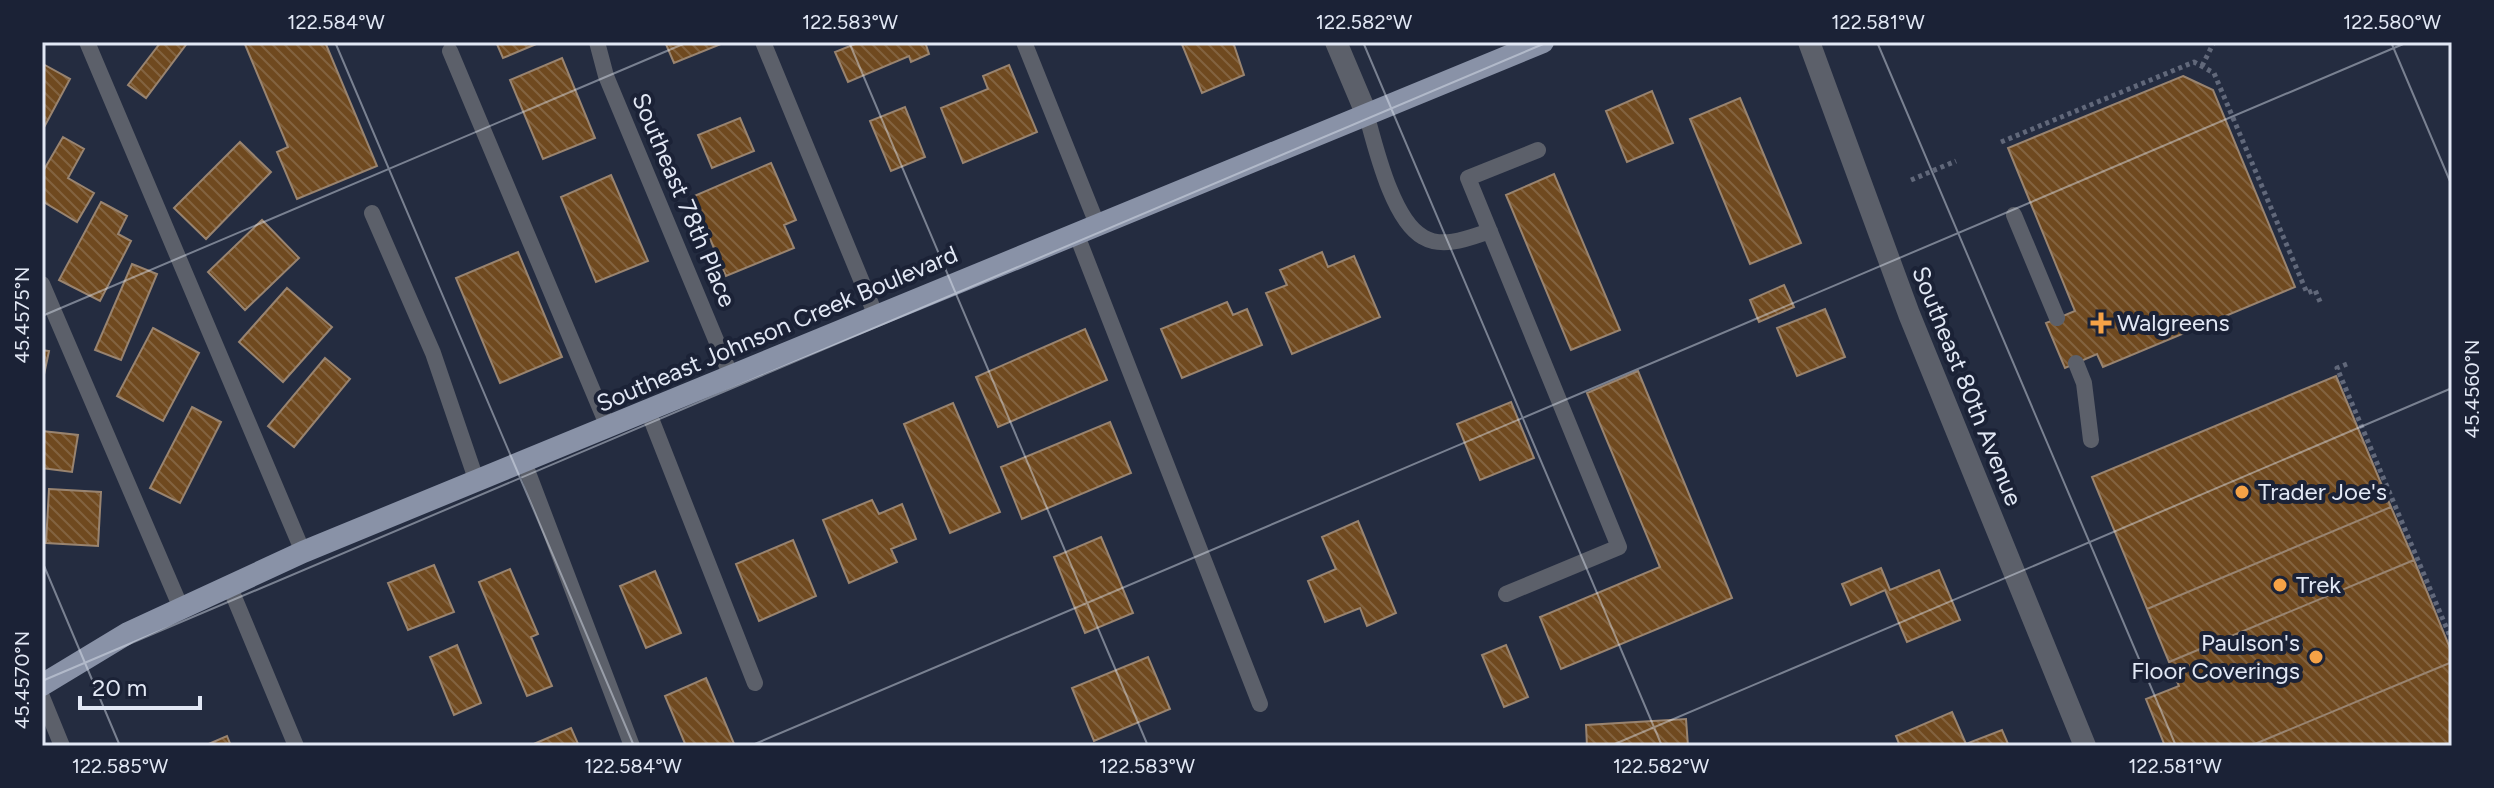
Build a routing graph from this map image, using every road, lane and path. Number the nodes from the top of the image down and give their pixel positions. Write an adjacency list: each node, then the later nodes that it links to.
1 (87, 42): 32 (lane)
2 (597, 42): 26 (lane, Southeast 78th Place)
3 (763, 42): 22 (lane)
4 (1024, 42): 18 (lane)
5 (1336, 42): 11 (street)
6 (1543, 42): 11 (main road, Southeast Johnson Creek Boulevard)
7 (1809, 42): 44 (street, Southeast 80th Avenue)
8 (2214, 42): 10 (path)
9 (450, 51): 28 (lane)
10 (2202, 67): 12 (path); 21 (path)
11 (1366, 113): 18 (main road, Southeast Johnson Creek Boulevard); 19 (lane)
12 (2001, 142)
13 (1538, 150): 19 (lane)
14 (1956, 161): 15 (path)
15 (1911, 180)
16 (372, 213): 31 (lane)
17 (2014, 215): 23 (lane)
18 (1087, 228): 22 (main road, Southeast Johnson Creek Boulevard); 40 (lane)
19 (1490, 231): 34 (lane)
20 (42, 284): 35 (lane)
21 (2321, 304)
22 (876, 316): 26 (main road, Southeast Johnson Creek Boulevard)
23 (2057, 318)
24 (2076, 363): 29 (lane)
25 (2347, 364): 36 (path)
26 (731, 376): 27 (main road, Southeast Johnson Creek Boulevard)
27 (648, 411): 28 (main road, Southeast Johnson Creek Boulevard); 37 (lane)
28 (608, 427): 30 (main road, Southeast Johnson Creek Boulevard)
29 (2091, 440)
30 (524, 462): 31 (main road, Southeast Johnson Creek Boulevard); 43 (lane)
31 (477, 482): 32 (main road, Southeast Johnson Creek Boulevard)
32 (303, 552): 33 (main road, Southeast Johnson Creek Boulevard)
33 (229, 585): 35 (main road, Southeast Johnson Creek Boulevard); 42 (lane)
34 (1506, 594)
35 (181, 608): 38 (main road, Southeast Johnson Creek Boulevard)
36 (2452, 641)
37 (755, 683)
38 (42, 685)
39 (42, 697): 41 (lane)
40 (1260, 704)
41 (62, 746)
42 (296, 746)
43 (632, 746)
44 (2085, 746)

